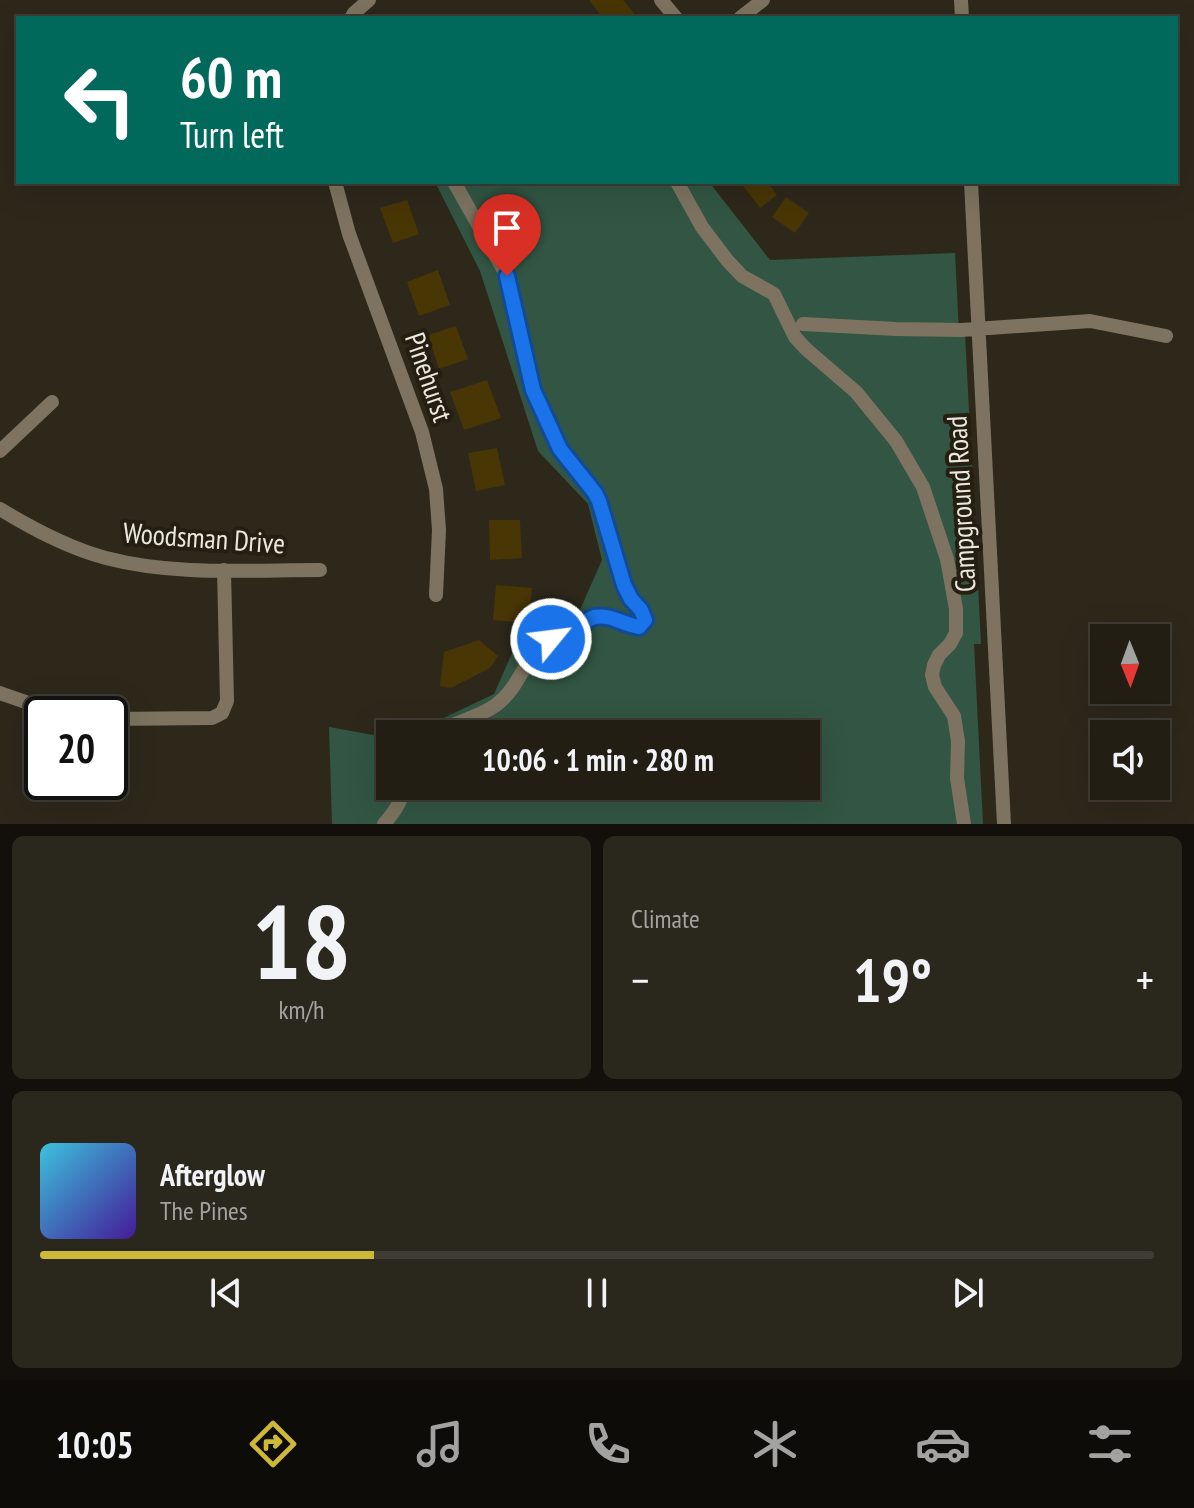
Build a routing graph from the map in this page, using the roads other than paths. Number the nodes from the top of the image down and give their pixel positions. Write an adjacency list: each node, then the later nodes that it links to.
1 (369, 0): 4 (street)
2 (661, 0): 5 (street)
3 (763, 0): 6 (street)
4 (352, 16)
5 (674, 16)
6 (743, 16)
7 (336, 184): 19 (street, Pinehurst)
8 (455, 184): 23 (street)
9 (678, 184): 26 (street)
10 (971, 184): 12 (street, Campground Road)
11 (803, 324): 12 (street)
12 (979, 329): 13 (street); 27 (street, Campground Road)
13 (1166, 336)
14 (52, 402): 15 (street)
15 (0, 451)
16 (0, 509): 17 (street, Woodsman Drive)
17 (224, 570): 18 (street, Woodsman Drive); 22 (street)
18 (320, 570)
19 (436, 595)
20 (0, 693): 21 (street)
21 (24, 701)
22 (128, 719)
23 (465, 720)
24 (401, 800): 25 (street)
25 (384, 824)
26 (964, 824)
27 (1004, 824)

